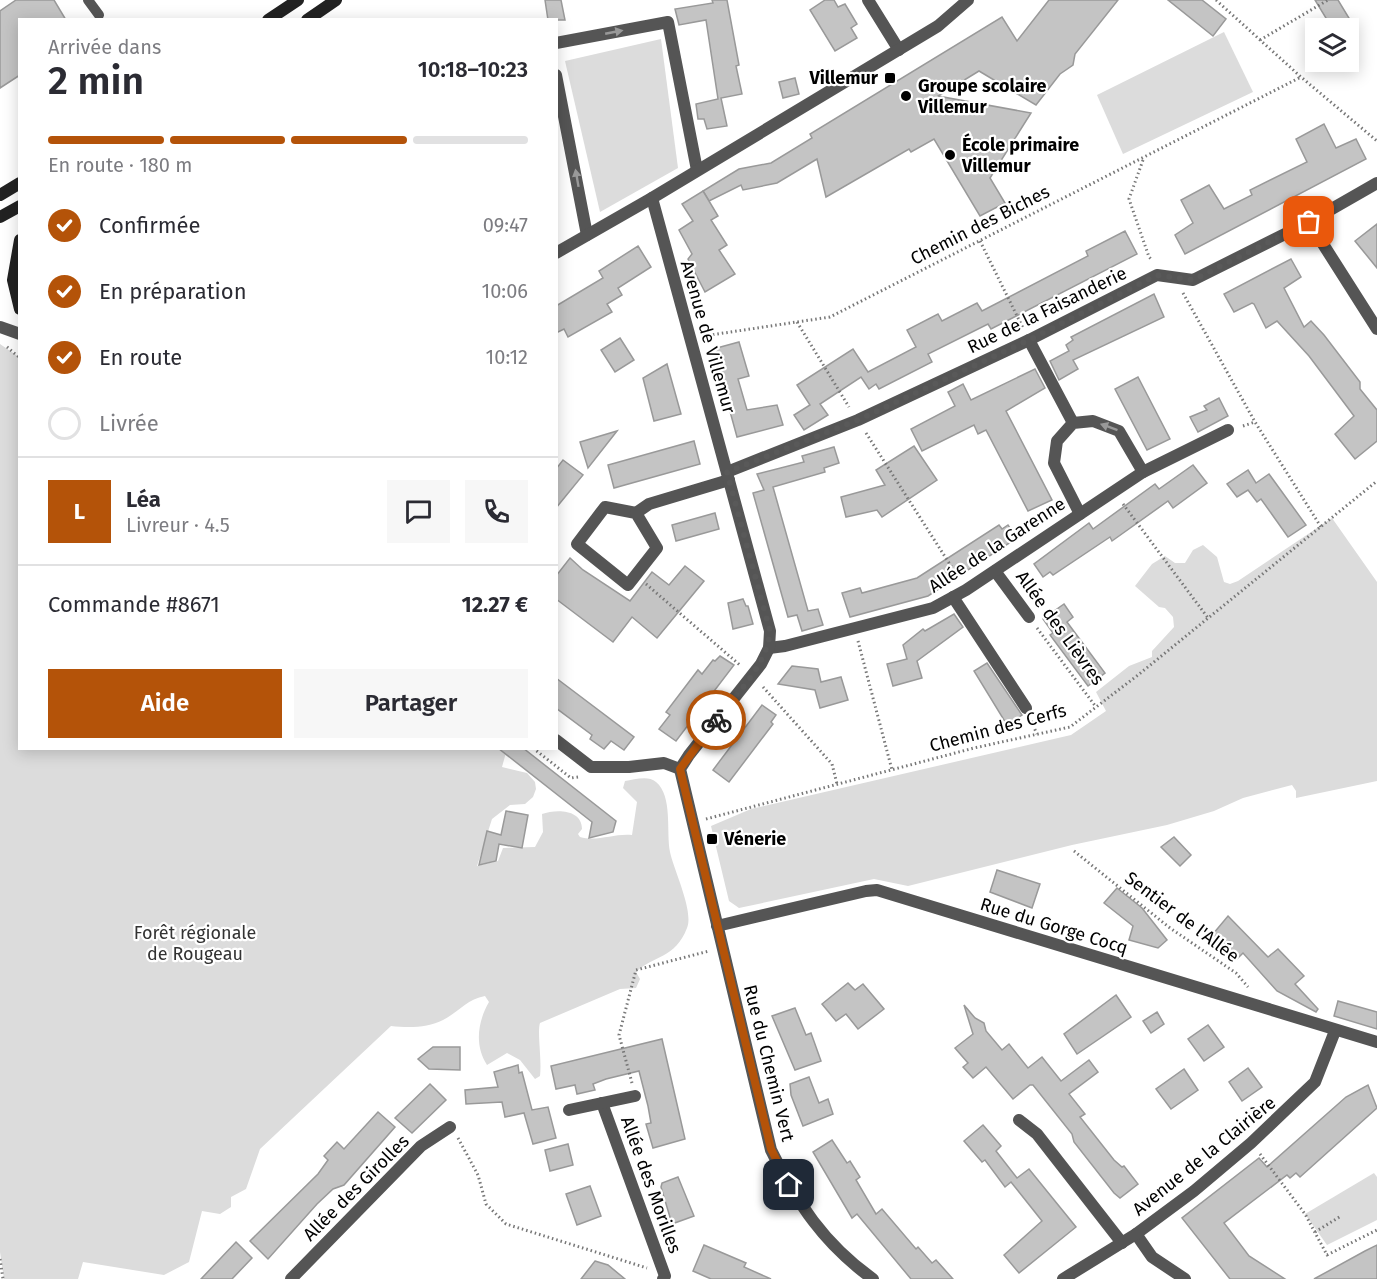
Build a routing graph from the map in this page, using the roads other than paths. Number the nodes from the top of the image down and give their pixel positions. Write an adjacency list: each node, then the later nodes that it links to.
1 (88, 0): 6 (lane)
2 (298, 0): 7 (main road)
3 (336, 0): 8 (main road)
4 (868, 0): 10 (street)
5 (968, 0): 10 (street)
6 (99, 15)
7 (271, 18)
8 (310, 18)
9 (558, 43): 12 (street, one-way to 12)
10 (899, 50): 12 (street)
11 (558, 85): 20 (street, one-way to 11)
12 (697, 170): 16 (street)
13 (1377, 183): 19 (street, Rue de la Faisanderie)
14 (18, 184): 15 (main road)
15 (0, 195)
16 (652, 198): 20 (street); 31 (street, Avenue de Villemur)
17 (18, 207): 18 (main road)
18 (0, 217)
19 (1309, 222): 25 (street); 27 (street, Rue de la Faisanderie)
20 (587, 235): 21 (street)
21 (558, 252)
22 (18, 253): 23 (main road)
23 (18, 299)
24 (0, 327): 26 (street)
25 (1377, 329)
26 (18, 333)
27 (1029, 340): 28 (street); 31 (street, Rue de la Faisanderie)
28 (1073, 423): 30 (street, one-way to 28); 33 (street)
29 (1228, 430): 30 (street, Allée de la Garenne)
30 (1143, 472): 33 (street, Allée de la Garenne)
31 (728, 476): 32 (street, Rue de la Faisanderie); 37 (street, Avenue de Villemur)
32 (636, 513): 32 (street)
33 (1080, 514): 34 (street, Allée de la Garenne)
34 (995, 571): 35 (street, Allée de la Garenne); 36 (street, Allée des Lièvres)
35 (953, 597): 37 (street, Allée de la Garenne); 38 (street)
36 (1029, 617)
37 (769, 648): 40 (street)
38 (1026, 708)
39 (558, 742): 40 (street)
40 (680, 769): 41 (street, Rue du Chemin Vert)
41 (717, 926): 42 (street, Rue du Gorge Cocq); 53 (street, Rue du Chemin Vert)
42 (1335, 1031): 43 (street, Rue du Gorge Cocq); 49 (street, Avenue de la Clairière)
43 (1377, 1042)
44 (635, 1096): 45 (street, Allée des Morilles)
45 (602, 1103): 46 (street, Allée des Morilles); 51 (street, Allée des Morilles)
46 (568, 1110)
47 (1018, 1120): 50 (street)
48 (450, 1127): 52 (street, Allée des Girolles)
49 (1136, 1234): 50 (street, Avenue de la Clairière); 55 (street)
50 (1122, 1243): 54 (street, Avenue de la Clairière)
51 (666, 1278)
52 (291, 1279)
53 (873, 1279)
54 (1063, 1279)
55 (1185, 1279)

